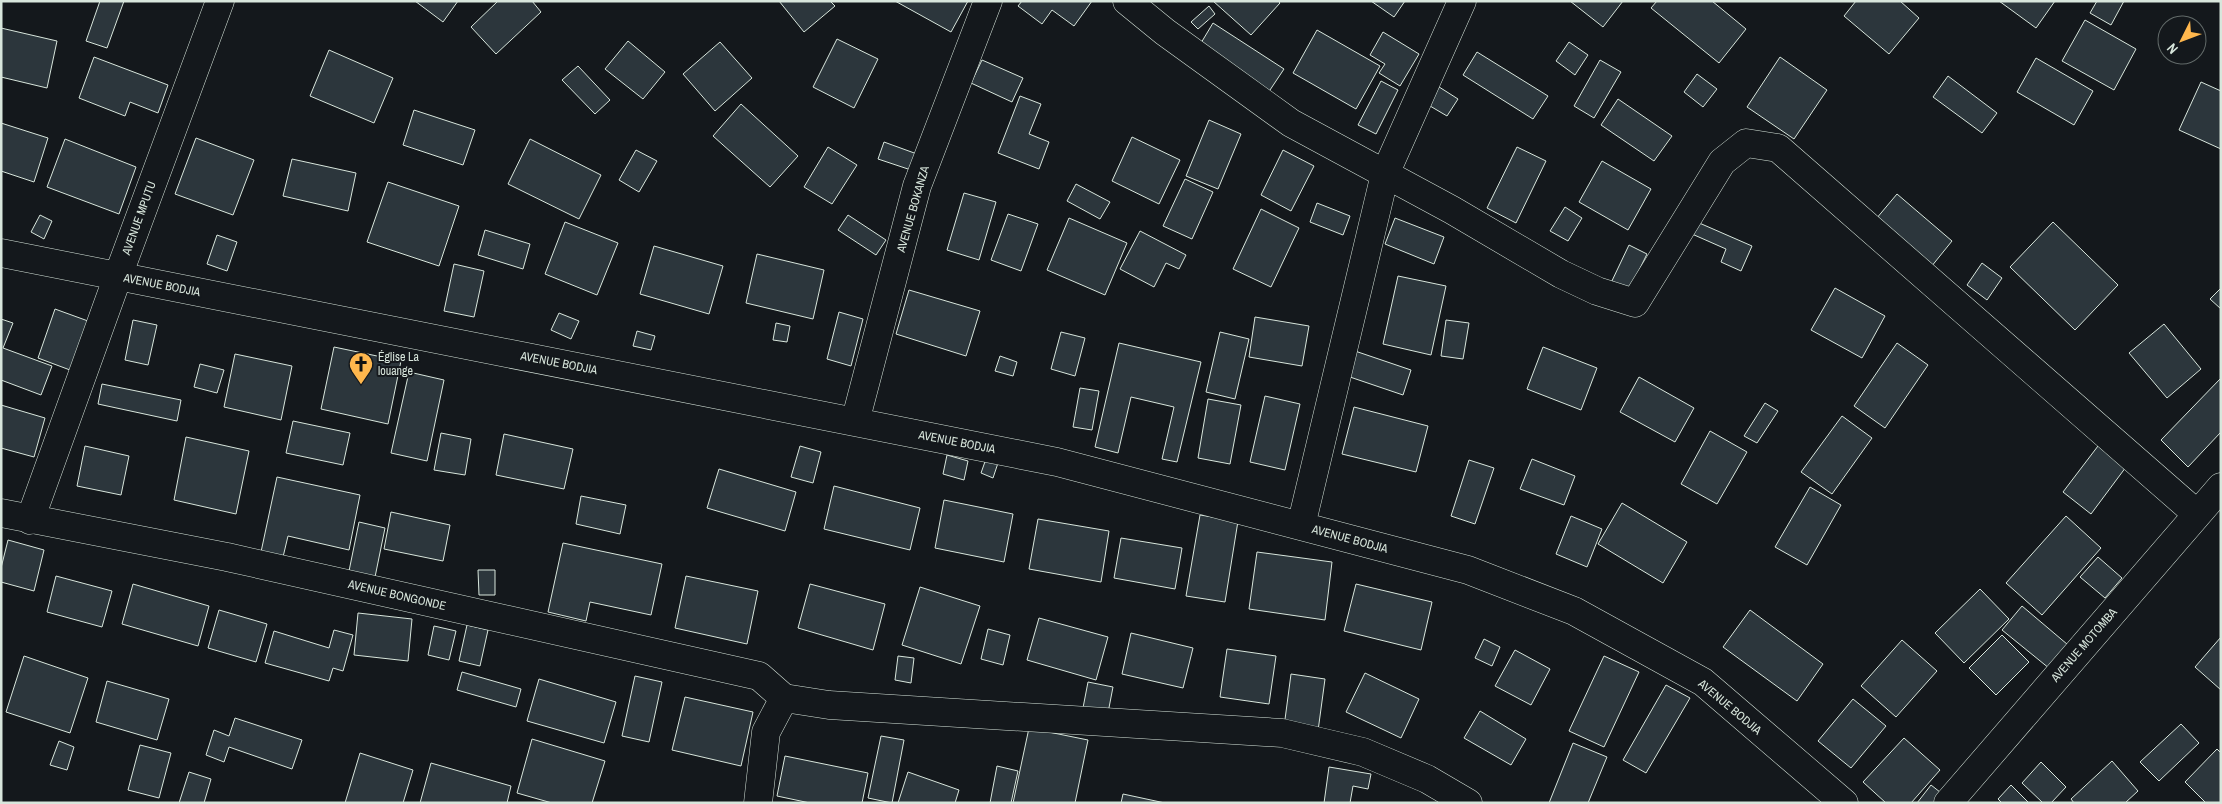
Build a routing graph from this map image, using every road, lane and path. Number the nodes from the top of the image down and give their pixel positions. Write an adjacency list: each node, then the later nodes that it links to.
1 (220, 1): 7 (street, AVENUE MPUTU)
2 (988, 1): 8 (street, AVENUE BOKANZA)
3 (1127, 1): 5 (street)
4 (1462, 1): 5 (street)
5 (1385, 174): 11 (street); 13 (street)
6 (1, 253): 7 (street, AVENUE BODJIA)
7 (118, 276): 8 (street, AVENUE BODJIA); 12 (street, AVENUE MPUTU)
8 (855, 422): 13 (street, AVENUE BODJIA)
9 (2221, 488): 11 (street, AVENUE MOTOMBA)
10 (1, 513): 12 (street, AVENUE BONGONDE)
11 (2197, 514): 18 (street, AVENUE MOTOMBA)
12 (30, 520): 14 (street, AVENUE BONGONDE)
13 (1301, 526): 17 (street, AVENUE BODJIA)
14 (784, 698): 15 (street); 16 (street)
15 (758, 803)
16 (1468, 803)
17 (1844, 803)
18 (1948, 803)

